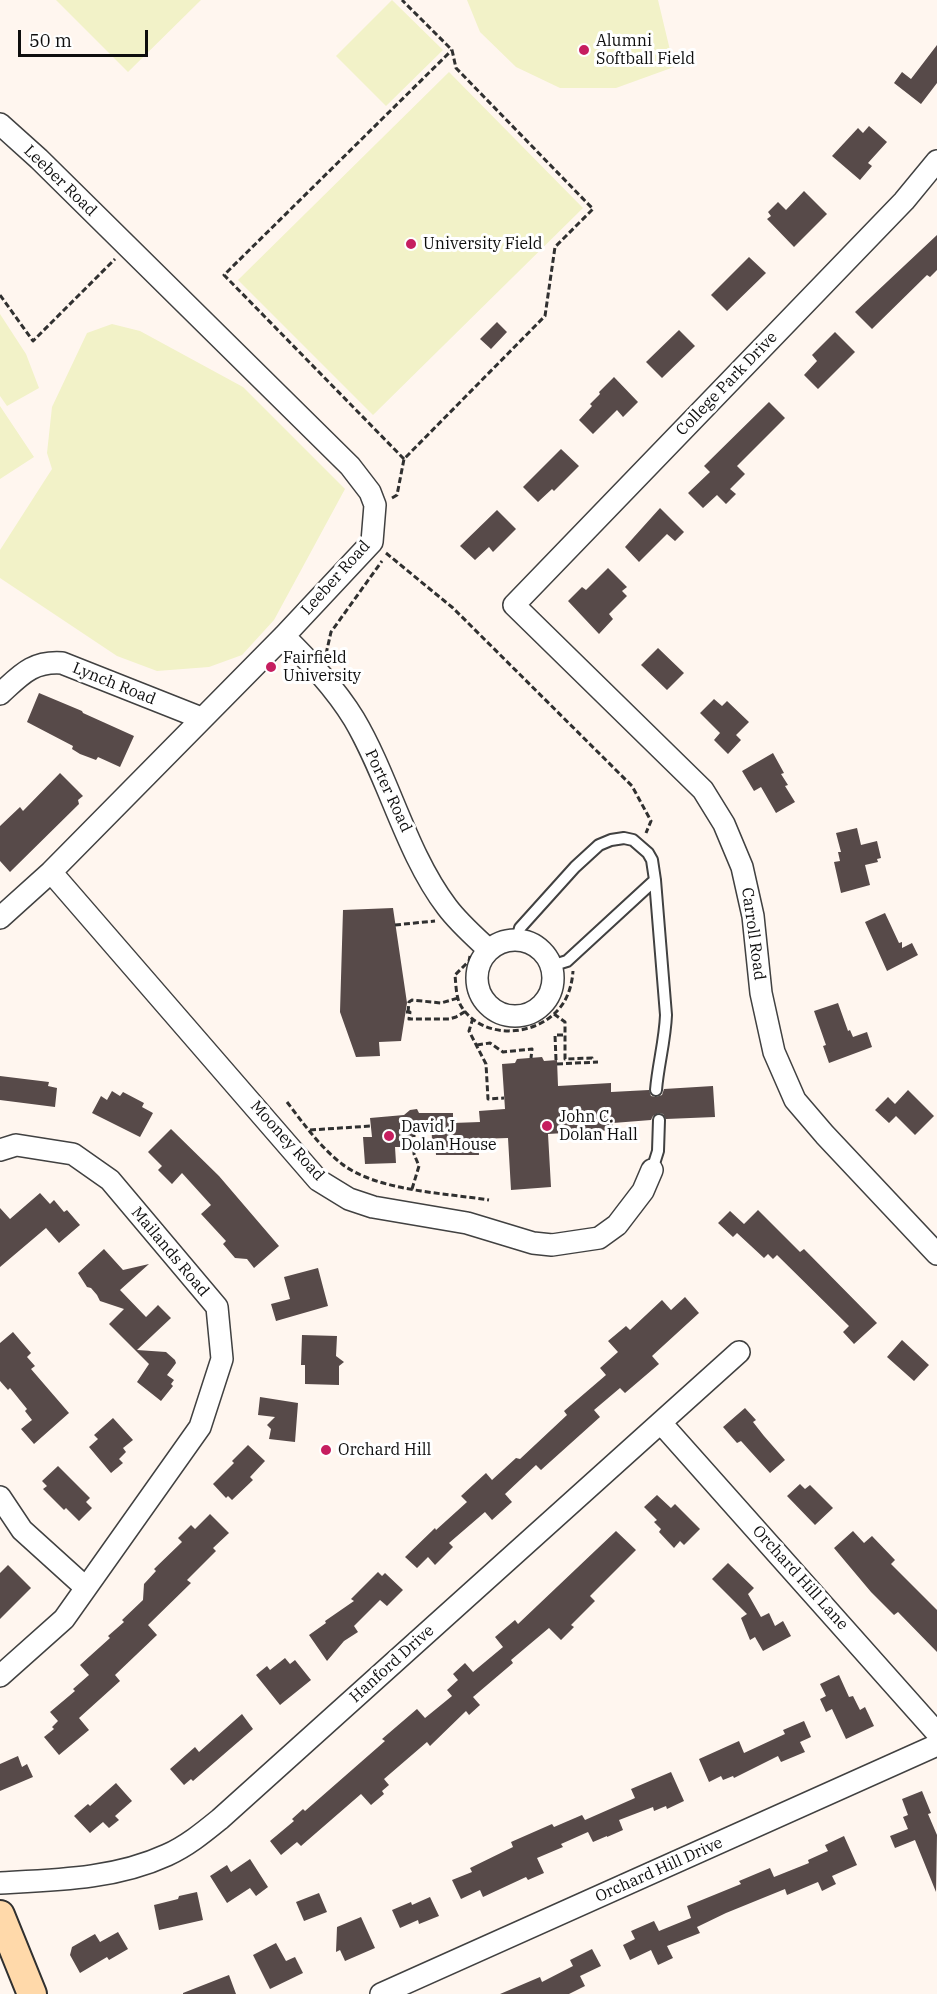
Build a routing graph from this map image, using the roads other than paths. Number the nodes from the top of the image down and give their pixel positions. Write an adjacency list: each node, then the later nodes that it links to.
1 (0, 124): 4 (street, Leeber Road)
2 (937, 161): 3 (street, College Park Drive)
3 (514, 605): 17 (street, Carroll Road)
4 (284, 636): 6 (street, Leeber Road); 11 (street, Porter Road)
5 (0, 694): 6 (street, Lynch Road)
6 (201, 718): 7 (street, Leeber Road)
7 (51, 872): 9 (street, Leeber Road); 16 (street, Mooney Road)
8 (655, 880): 10 (lane); 12 (lane); 13 (lane)
9 (0, 918)
10 (517, 940): 11 (street); 12 (street)
11 (479, 951): 12 (street)
12 (559, 963)
13 (656, 1090)
14 (659, 1120): 16 (lane)
15 (0, 1150): 21 (street, Mailands Road)
16 (652, 1170)
17 (937, 1254)
18 (739, 1352): 19 (street, Hanford Drive)
19 (661, 1423): 23 (street, Orchard Hill Lane); 25 (street, Hanford Drive)
20 (0, 1497): 21 (street)
21 (85, 1587): 22 (street, Mailands Road)
22 (0, 1676)
23 (937, 1733)
24 (937, 1745): 28 (street, Orchard Hill Drive)
25 (0, 1883)
26 (0, 1915): 27 (main road)
27 (32, 1994)
28 (381, 1994)

